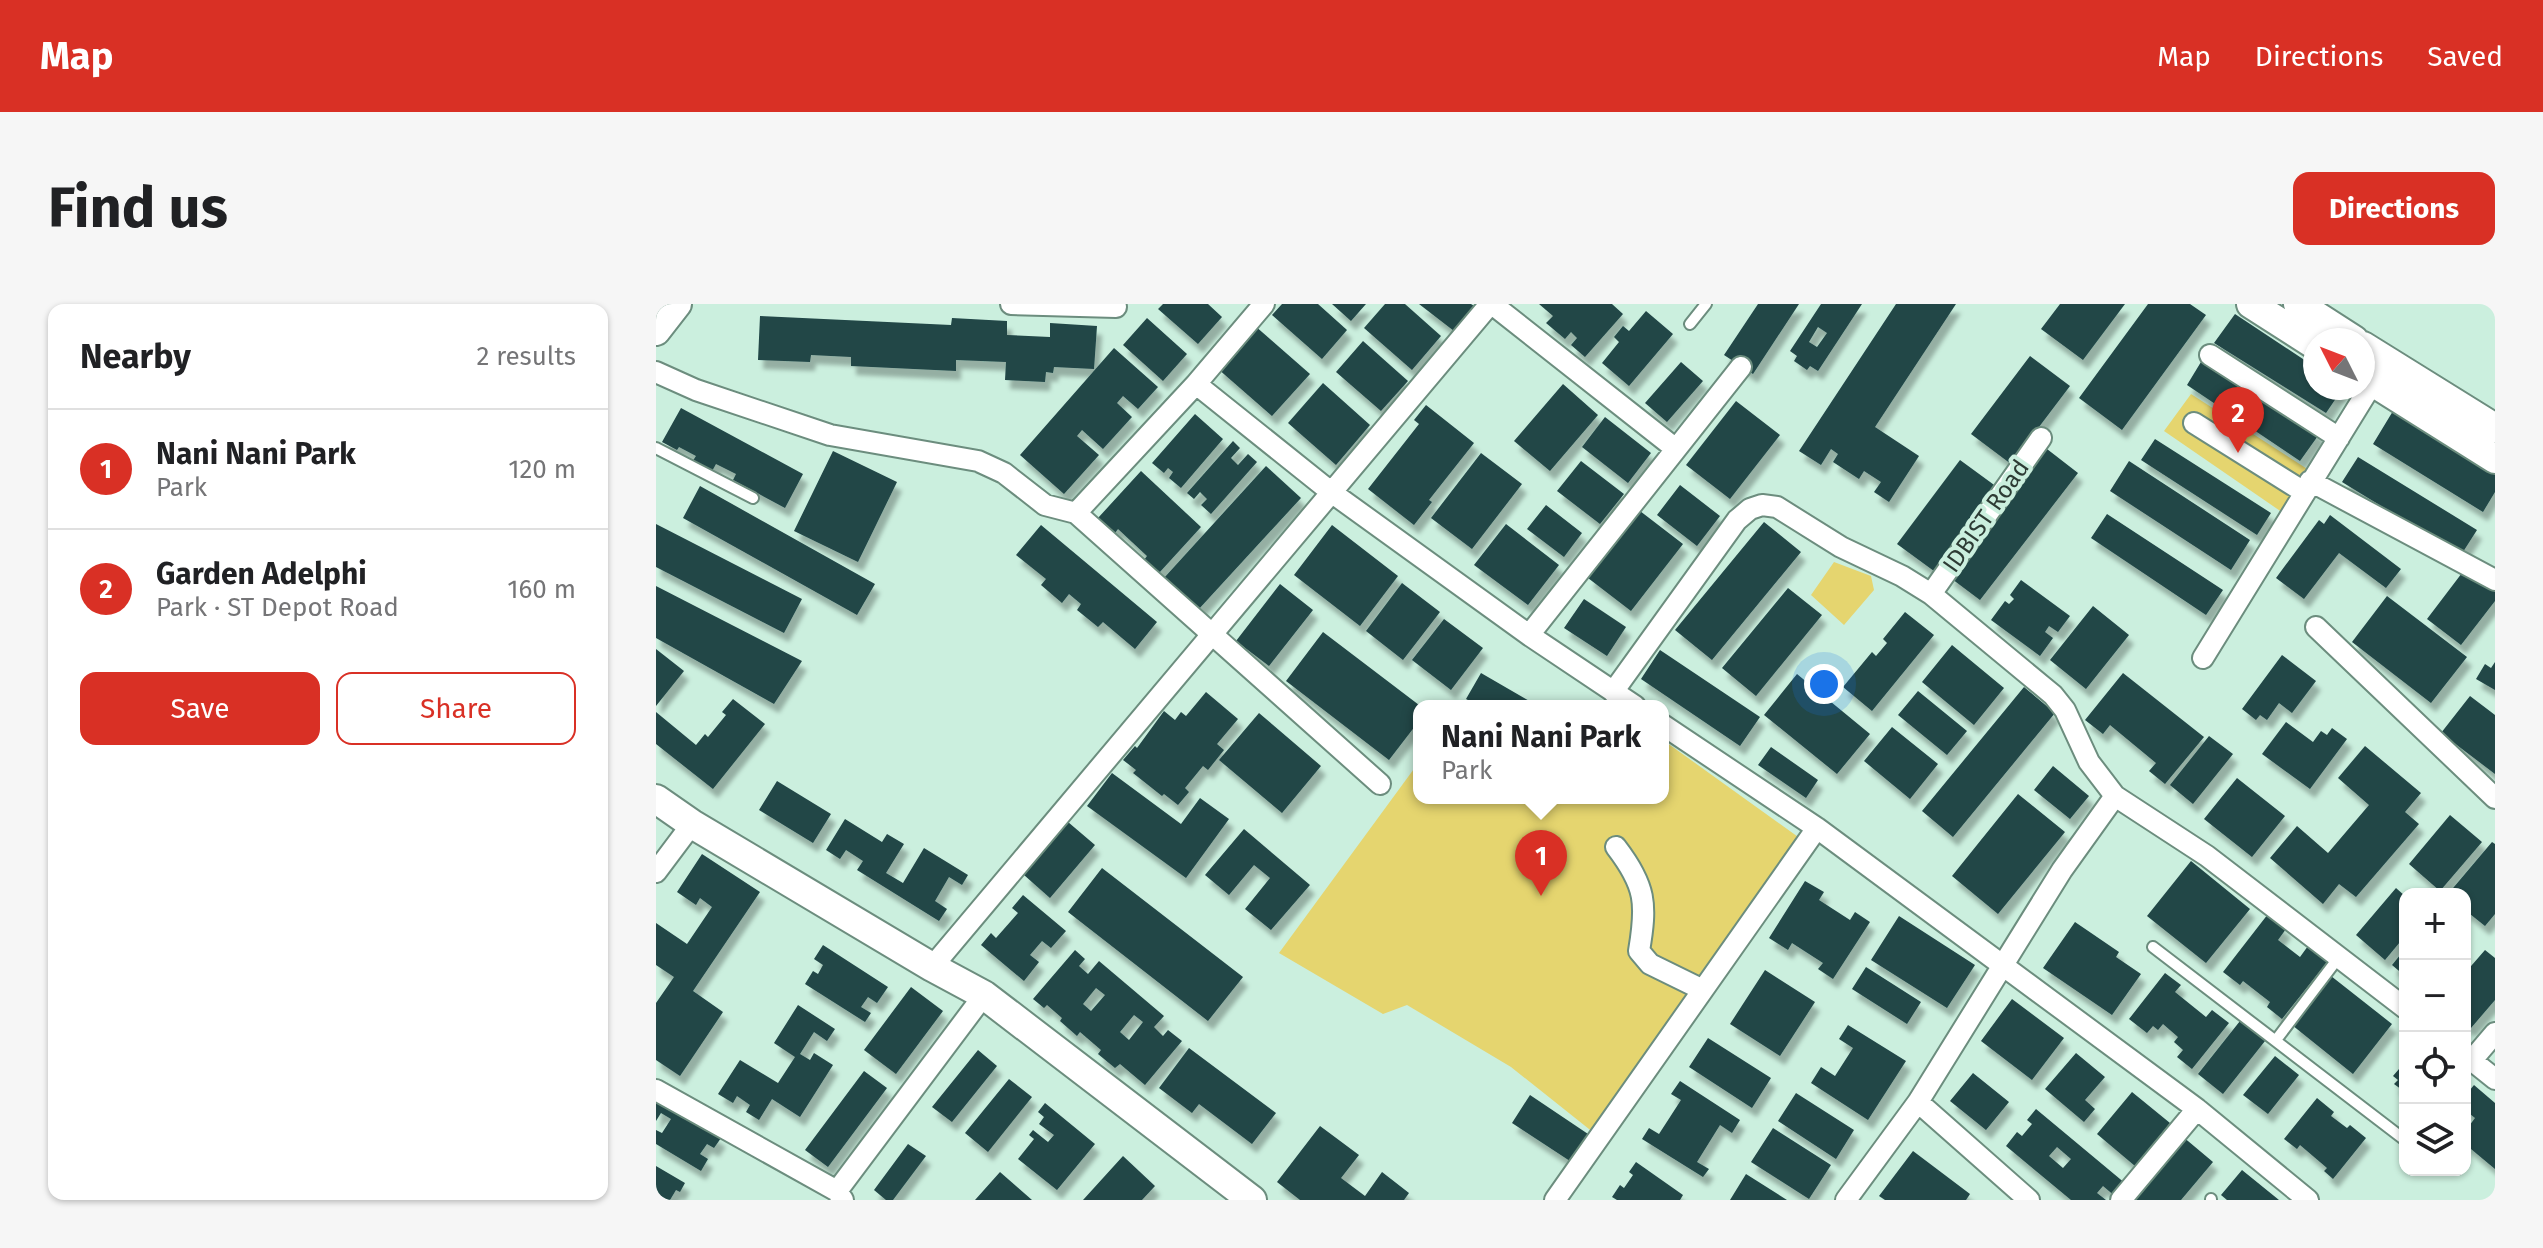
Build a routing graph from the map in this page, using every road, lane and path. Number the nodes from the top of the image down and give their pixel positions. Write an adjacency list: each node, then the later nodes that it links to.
1 (677, 304): 11 (street)
2 (1011, 304): 8 (street)
3 (1264, 304): 18 (street)
4 (1491, 304): 25 (street); 28 (street)
5 (1706, 304): 9 (lane)
6 (2251, 304): 12 (street)
7 (2298, 304): 10 (street)
8 (1116, 307)
9 (1690, 324)
10 (2335, 328)
11 (656, 331)
12 (2303, 337)
13 (2210, 355): 23 (street)
14 (1741, 367): 25 (street)
15 (656, 372): 30 (street)
16 (2375, 373): 21 (street)
17 (2375, 374): 26 (street)
18 (1196, 384): 28 (street); 30 (street)
19 (2359, 400): 23 (street)
20 (2194, 423): 27 (street)
21 (2495, 428)
22 (2041, 438): 32 (street, IDBIST Road)
23 (2339, 438): 27 (street)
24 (656, 448): 29 (lane)
25 (1676, 449): 35 (street)
26 (2495, 459)
27 (2307, 487): 31 (street); 36 (street)
28 (1331, 492): 34 (street); 35 (street)
29 (753, 498)
30 (1076, 513): 34 (street)
31 (2495, 580)
32 (1931, 594): 37 (street); 41 (street)
33 (2316, 627): 42 (street)
34 (1212, 634): 40 (street); 51 (street)
35 (1529, 635): 37 (street)
36 (2203, 658)
37 (1613, 692): 38 (street)
38 (1626, 700)
39 (1669, 729): 45 (street)
40 (1380, 784)
41 (2115, 796): 49 (street); 50 (street)
42 (2495, 798)
43 (656, 799): 44 (street)
44 (692, 824): 47 (street); 51 (street)
45 (1817, 828): 50 (street); 52 (street)
46 (1616, 847): 52 (street)
47 (656, 872)
48 (2153, 947): 56 (lane)
49 (2339, 957): 54 (street); 56 (lane)
50 (2005, 964): 61 (street); 62 (street)
51 (932, 967): 53 (street)
52 (1703, 990): 66 (street)
53 (984, 995): 64 (street); 65 (street)
54 (2399, 1003)
55 (2495, 1033): 57 (street)
56 (2276, 1040): 63 (lane)
57 (2471, 1056)
58 (2471, 1060): 59 (street)
59 (2495, 1079)
60 (656, 1090): 64 (street)
61 (1918, 1102): 67 (street); 68 (street)
62 (2197, 1109): 69 (street); 70 (street)
63 (2399, 1135)
64 (840, 1195)
65 (1252, 1200)
66 (1555, 1200)
67 (1846, 1200)
68 (2029, 1200)
69 (2121, 1200)
70 (2308, 1200)

